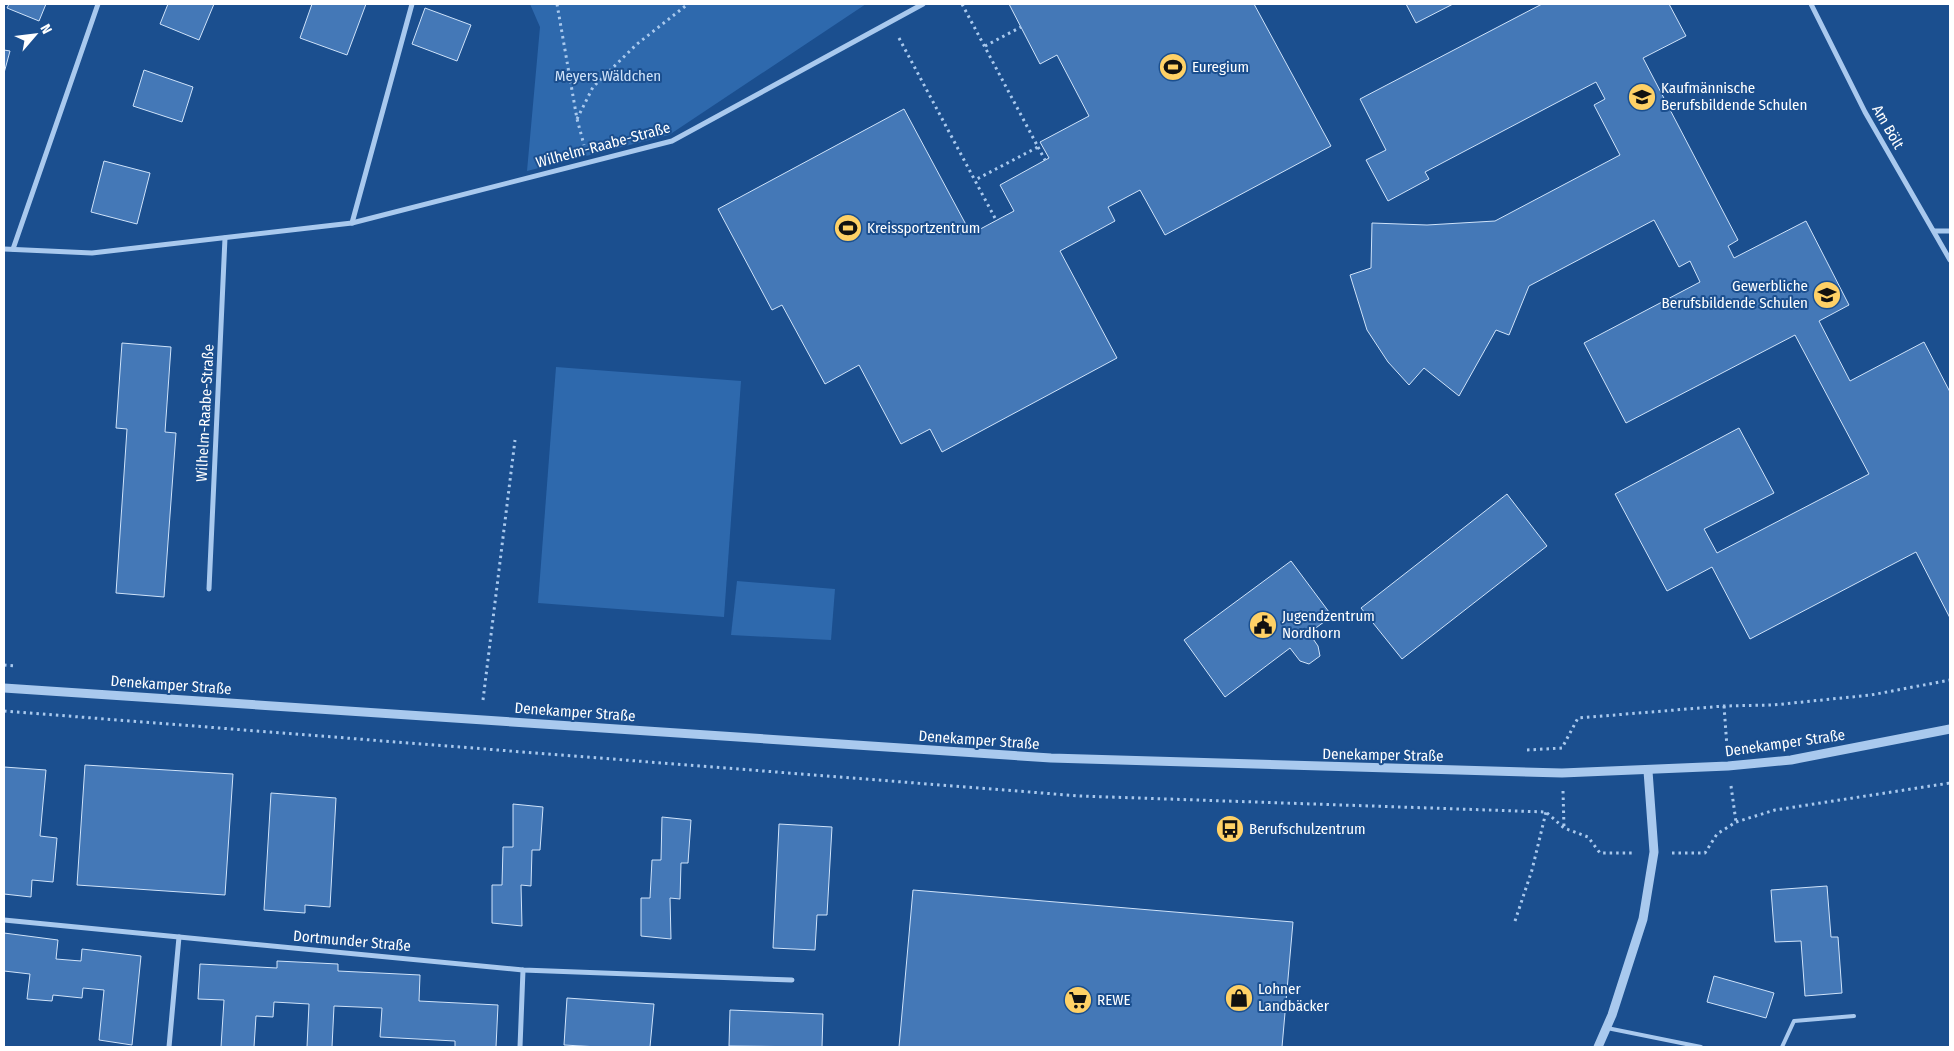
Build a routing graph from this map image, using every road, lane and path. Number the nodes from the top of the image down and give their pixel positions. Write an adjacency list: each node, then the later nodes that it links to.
1 (98, 4): 22 (street)
2 (412, 4): 17 (street)
3 (557, 4): 11 (path)
4 (688, 4): 11 (path)
5 (923, 4): 8 (street, Wilhelm-Raabe-Straße)
6 (962, 4): 10 (path)
7 (1811, 4): 18 (street, Am Bölt)
8 (890, 22): 14 (street, Wilhelm-Raabe-Straße); 15 (path)
9 (1020, 27): 10 (path)
10 (984, 46): 12 (path)
11 (577, 119): 14 (path)
12 (1038, 146): 13 (path); 15 (path)
13 (1045, 160)
14 (588, 162): 17 (street, Wilhelm-Raabe-Straße)
15 (975, 180): 16 (path)
16 (996, 220)
17 (352, 223): 20 (street, Wilhelm-Raabe-Straße)
18 (1934, 231): 19 (street); 23 (street, Am Bölt)
19 (1950, 232)
20 (225, 238): 22 (street, Wilhelm-Raabe-Straße); 25 (street, Wilhelm-Raabe-Straße)
21 (4, 249): 22 (street, Wilhelm-Raabe-Straße)
22 (13, 249)
23 (1950, 260)
24 (515, 440): 31 (path)
25 (209, 589)
26 (4, 665): 27 (path)
27 (23, 667)
28 (1950, 680): 33 (path)
29 (4, 688): 31 (street, Denekamper Straße)
30 (4, 711): 36 (path)
31 (482, 719): 34 (street, Denekamper Straße)
32 (1950, 729): 34 (street, Denekamper Straße)
33 (1523, 750)
34 (1648, 770): 37 (street)
35 (1950, 783): 37 (path)
36 (1546, 812): 37 (path); 39 (path)
37 (1654, 852): 44 (street)
38 (4, 920): 40 (street, Dortmunder Straße)
39 (1515, 921)
40 (179, 937): 41 (street, Dortmunder Straße); 46 (street)
41 (523, 970): 42 (street, Dortmunder Straße); 47 (street)
42 (792, 980)
43 (1854, 1016): 50 (lane)
44 (1607, 1028): 45 (lane); 48 (street)
45 (1674, 1045): 49 (lane)
46 (170, 1047)
47 (520, 1047)
48 (1598, 1047)
49 (1701, 1047)
50 (1782, 1047)

